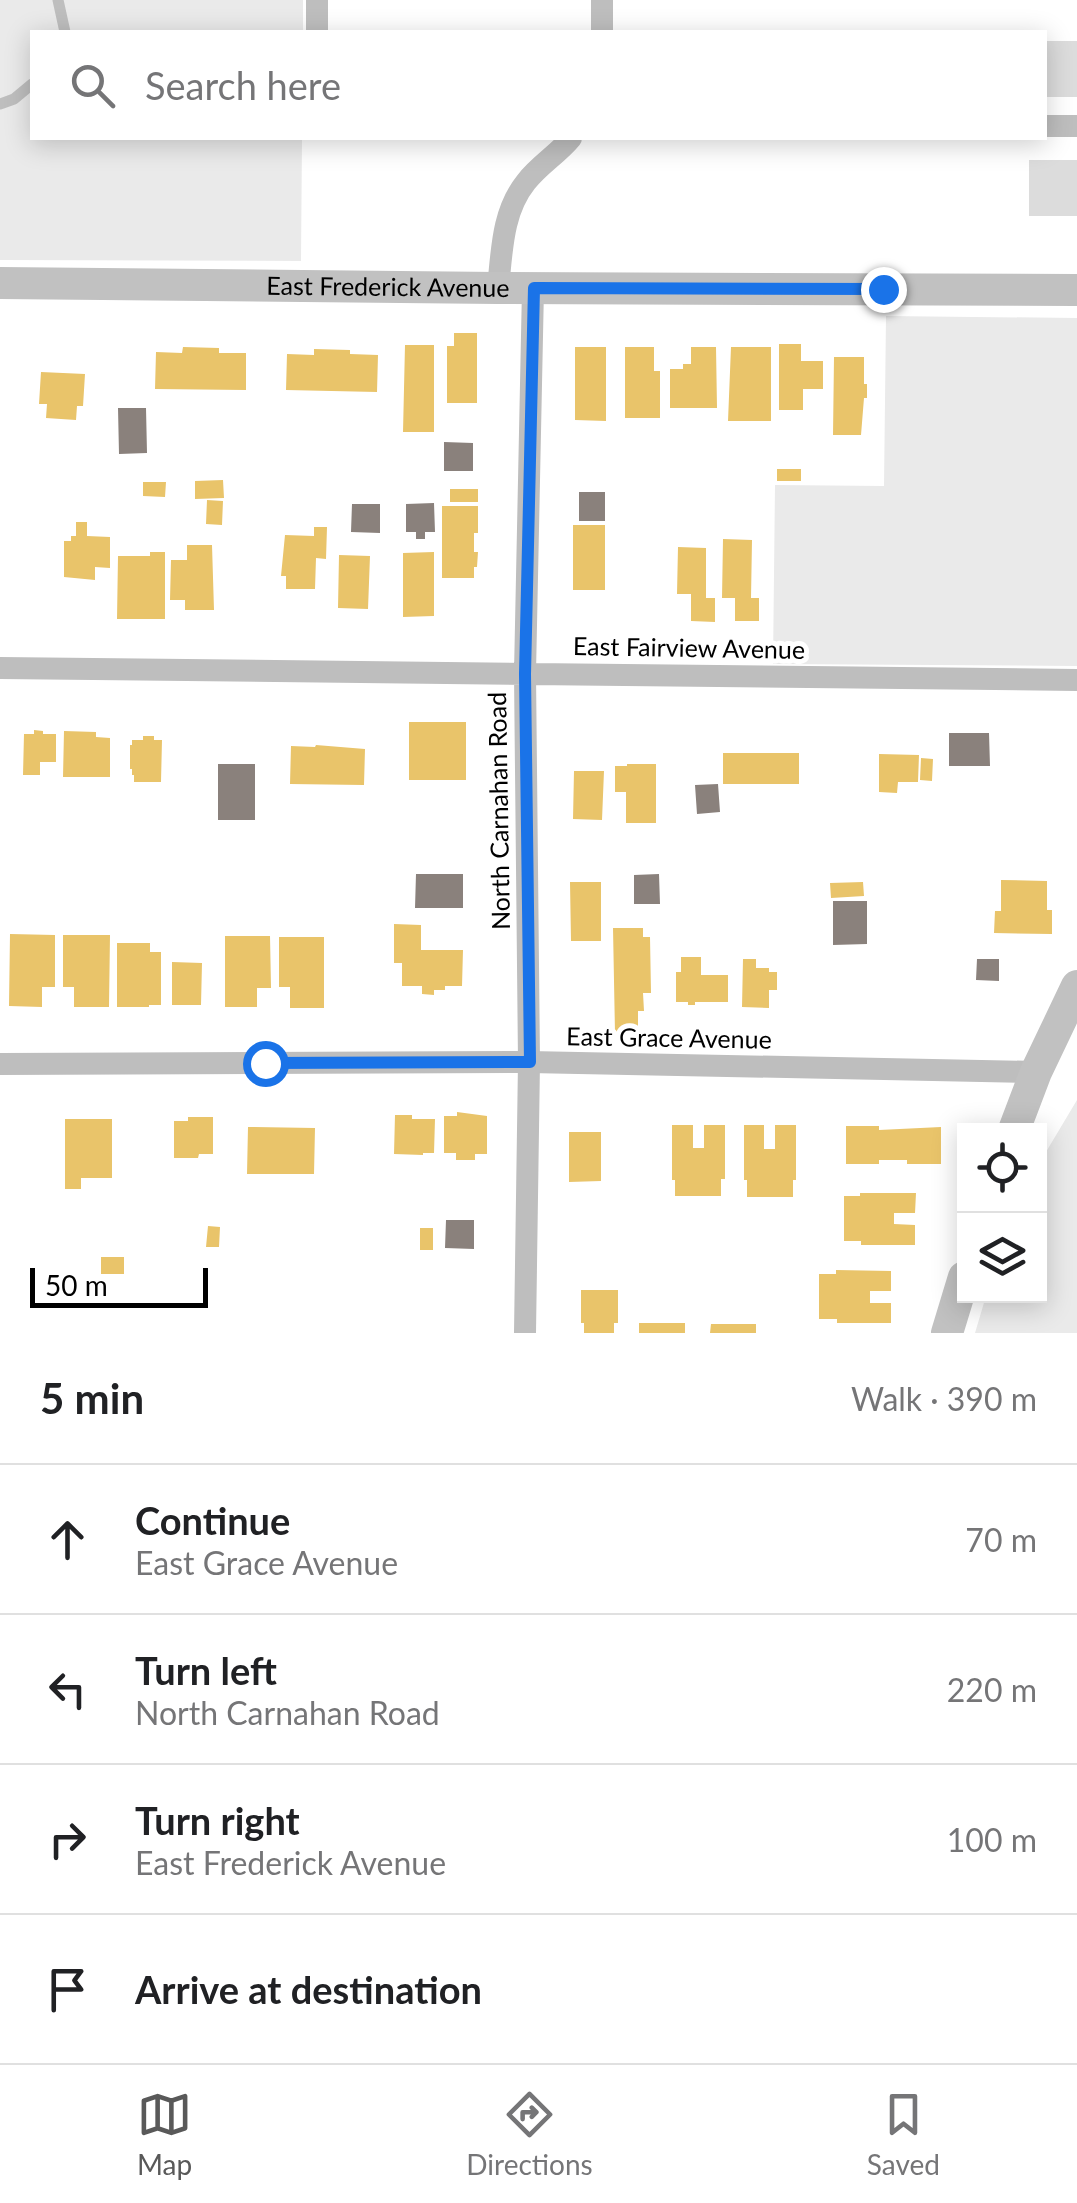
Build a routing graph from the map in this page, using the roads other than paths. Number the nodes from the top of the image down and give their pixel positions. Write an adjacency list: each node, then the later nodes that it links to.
1 (58, 0): 4 (lane)
2 (317, 0): 5 (street)
3 (602, 0): 6 (street)
4 (65, 30)
5 (317, 30)
6 (602, 30)
7 (30, 86): 8 (lane)
8 (0, 104)
9 (1047, 126): 10 (street)
10 (1077, 126)
11 (569, 140): 13 (street)
12 (0, 282): 13 (main road, East Frederick Avenue)
13 (498, 288): 14 (main road, East Frederick Avenue)
14 (534, 288): 15 (main road, East Frederick Avenue); 17 (street, North Carnahan Road)
15 (1077, 290)
16 (0, 668): 17 (street, East Fairview Avenue)
17 (525, 674): 18 (street, East Fairview Avenue); 20 (street, North Carnahan Road)
18 (1077, 680)
19 (1077, 986): 22 (main road)
20 (530, 1062): 21 (street, East Grace Avenue); 22 (street, East Grace Avenue); 25 (street, North Carnahan Road)
21 (0, 1064)
22 (1036, 1072): 23 (main road)
23 (1017, 1123)
24 (957, 1302): 26 (main road)
25 (525, 1333)
26 (948, 1333)

